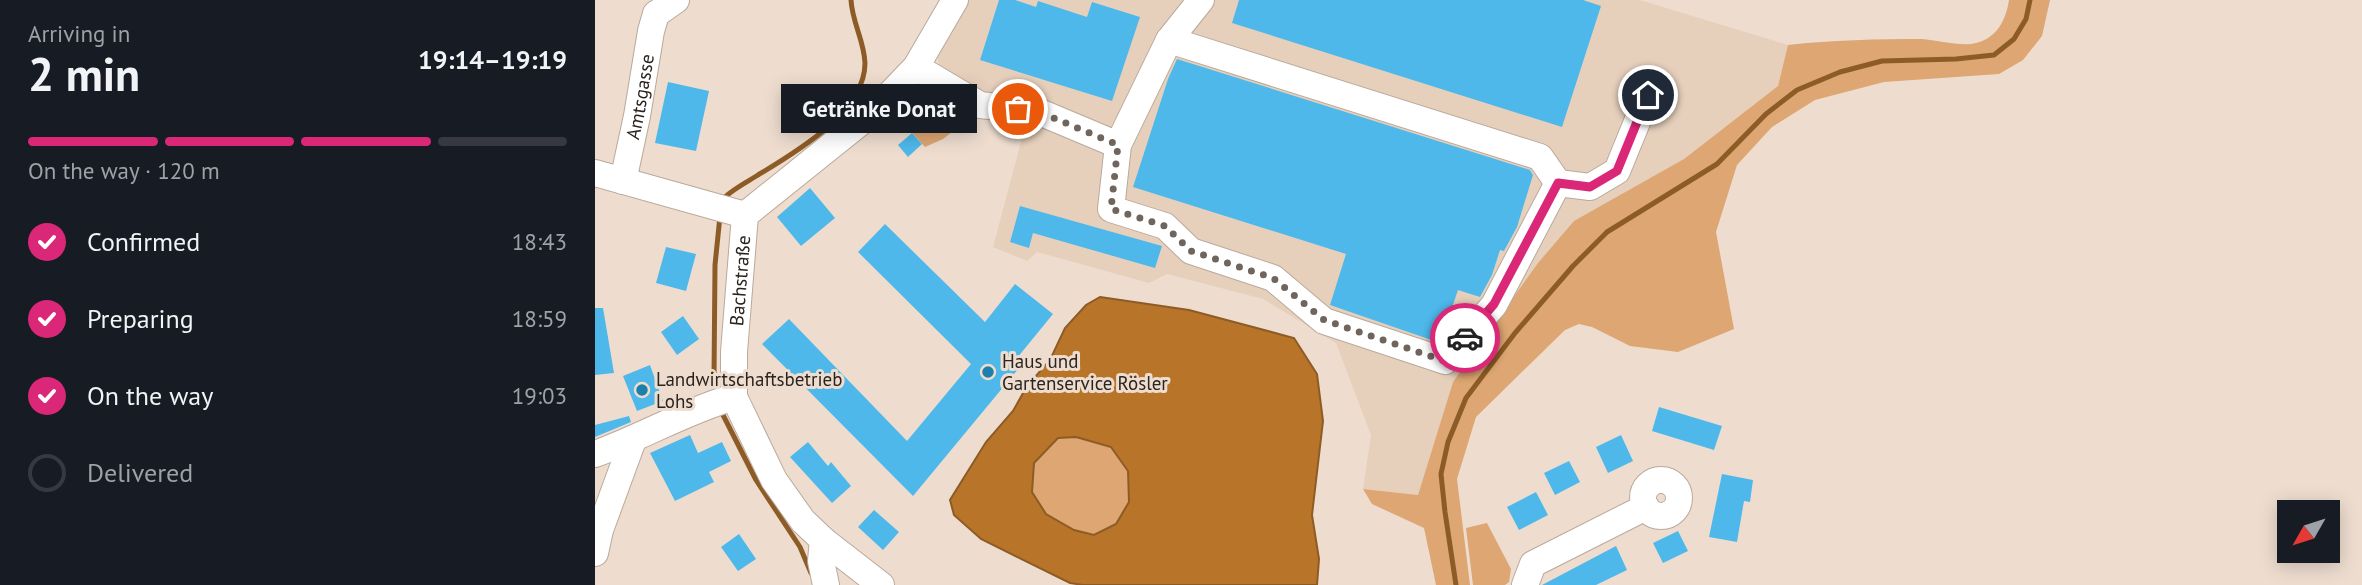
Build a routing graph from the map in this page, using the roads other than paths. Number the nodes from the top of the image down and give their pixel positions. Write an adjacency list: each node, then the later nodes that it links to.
1 (955, 0): 5 (street, Bachstraße)
2 (1201, 0): 4 (street)
3 (660, 5): 9 (street, Amtsgasse)
4 (1169, 40): 7 (street); 10 (street)
5 (916, 68): 7 (street); 11 (street, Bachstraße)
6 (1648, 95): 10 (street)
7 (1118, 145): 10 (street)
8 (595, 173): 9 (street)
9 (623, 181): 11 (street)
10 (1558, 183)
11 (730, 210): 12 (street, Bachstraße)
12 (723, 400): 13 (street); 16 (street)
13 (633, 440): 14 (street); 17 (street)
14 (595, 454)
15 (1646, 507): 20 (street)
16 (823, 540): 18 (street); 19 (street)
17 (595, 553)
18 (827, 585)
19 (881, 585)
20 (1525, 585)

